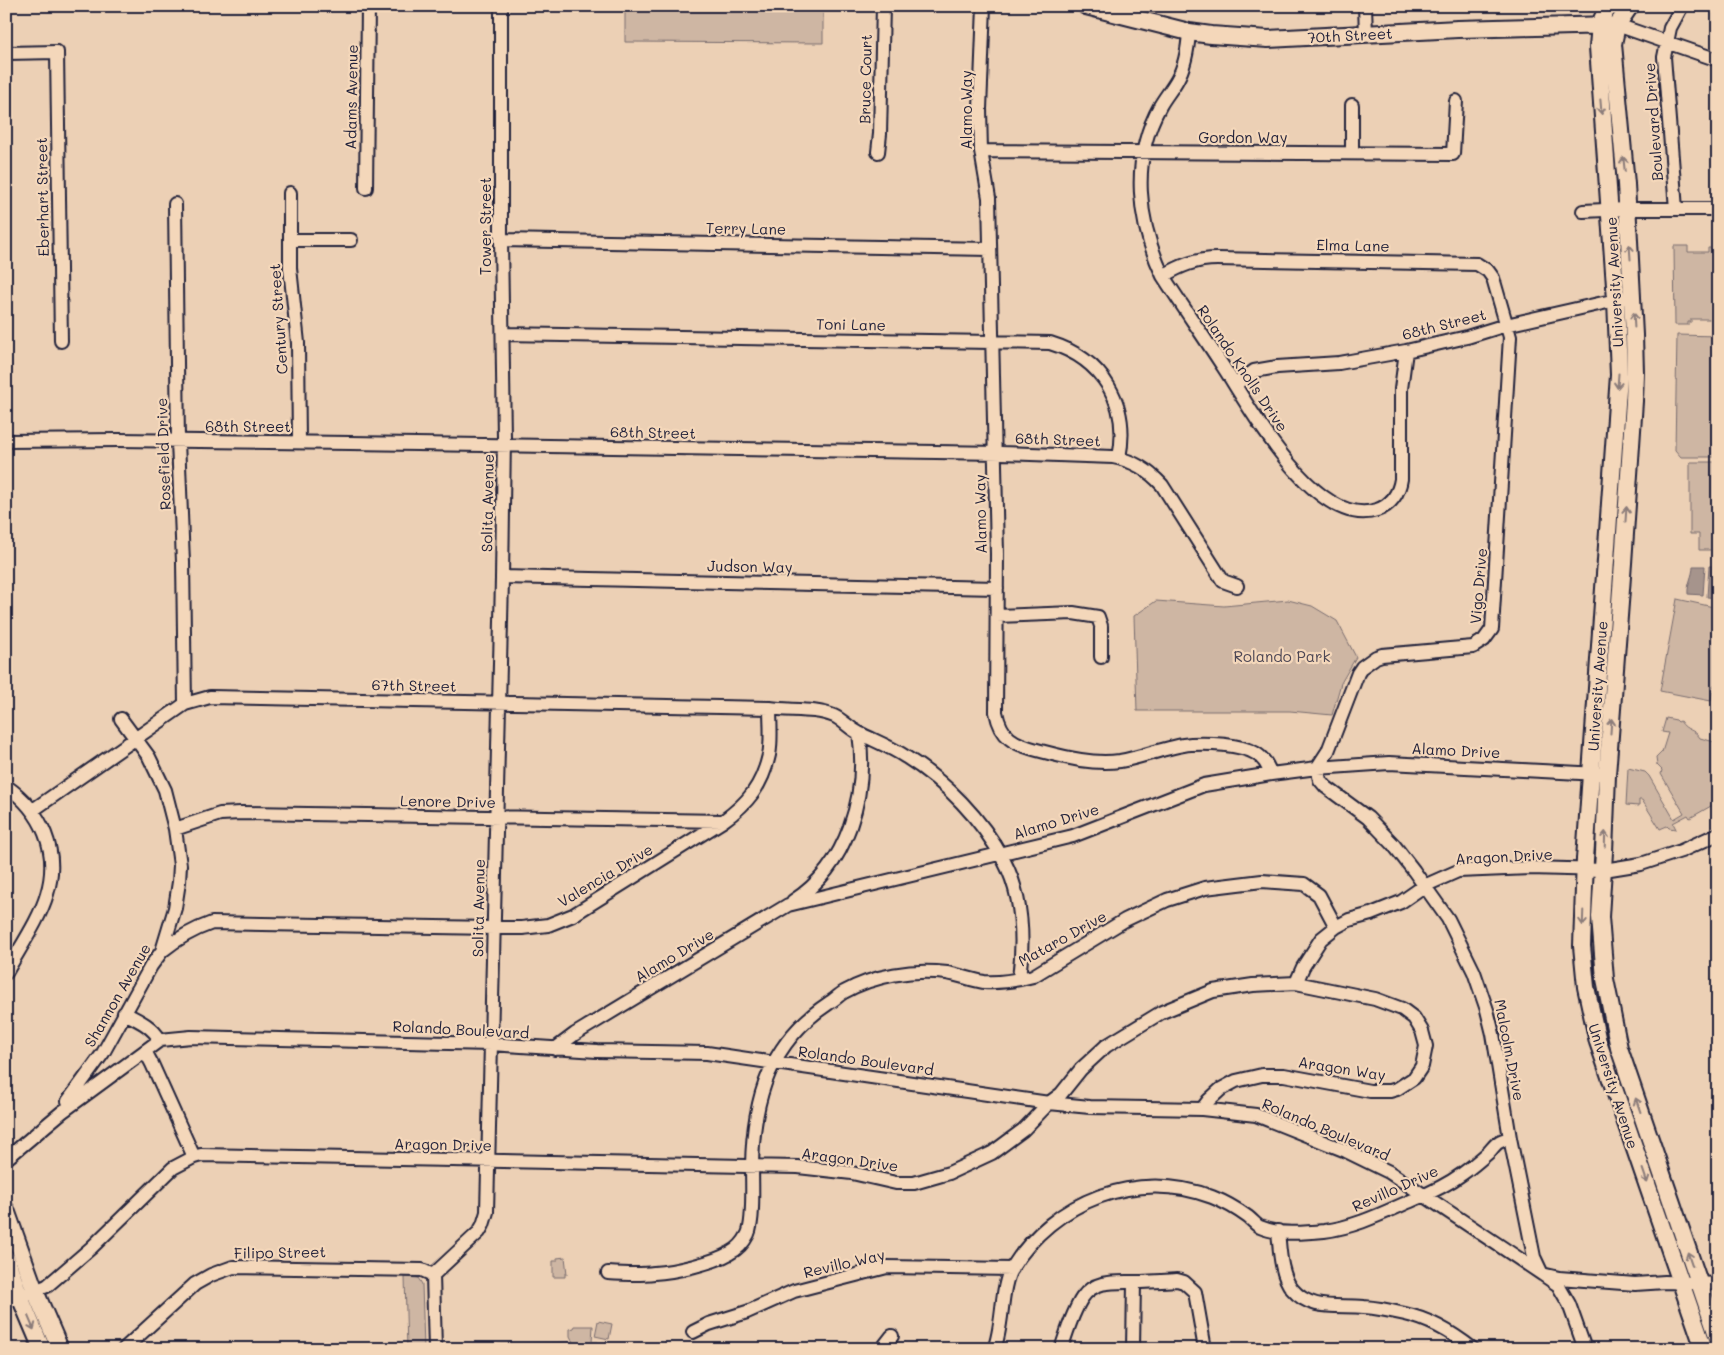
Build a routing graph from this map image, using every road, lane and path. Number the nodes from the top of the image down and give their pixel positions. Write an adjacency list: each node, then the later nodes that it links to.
1 (368, 6): 23 (street, Adams Avenue)
2 (501, 6): 33 (street, Tower Street)
3 (883, 6): 20 (street, Bruce Court)
4 (984, 6): 19 (street, Alamo Way)
5 (1086, 6): 12 (main road, 70th Street)
6 (1365, 6): 13 (street)
7 (1608, 6): 10 (main road, University Avenue)
8 (1630, 6): 11 (main road, University Avenue)
9 (1682, 6): 14 (street, Boulevard Drive)
10 (1600, 24): 11 (main road, 70th Street); 13 (main road, 70th Street); 28 (main road, University Avenue, one-way to 28)
11 (1617, 25): 14 (street); 26 (main road, University Avenue, one-way to 11)
12 (1188, 32): 13 (main road, 70th Street); 21 (street, Rolando Knolls Drive)
13 (1366, 34)
14 (1666, 41): 16 (street); 27 (street, Boulevard Drive)
15 (6, 53): 40 (street, Eberhart Street)
16 (1718, 60)
17 (1456, 102): 22 (street, Gordon Way)
18 (1352, 105): 22 (street)
19 (981, 151): 21 (street, Gordon Way); 34 (street, Alamo Way)
20 (878, 152)
21 (1142, 153): 22 (street, Gordon Way); 35 (street, Rolando Knolls Drive)
22 (1352, 153)
23 (366, 188)
24 (290, 194): 31 (street, Century Street)
25 (175, 204): 45 (street, Rosefield Drive)
26 (1627, 209): 27 (street); 28 (street); 36 (main road, University Avenue, one-way to 26)
27 (1676, 209): 29 (street)
28 (1609, 210): 30 (street); 37 (main road, University Avenue)
29 (1718, 210)
30 (1584, 211)
31 (290, 240): 32 (street); 46 (street, Century Street)
32 (351, 240)
33 (501, 240): 34 (street, Terry Lane); 39 (street, Tower Street)
34 (990, 249): 41 (street, Alamo Way)
35 (1163, 276): 38 (street, Elma Lane); 43 (street, Rolando Knolls Drive)
36 (1632, 296): 37 (street, 68th Street); 51 (main road, University Avenue, one-way to 36)
37 (1616, 300): 38 (street, 68th Street); 50 (main road, University Avenue, one-way to 50)
38 (1506, 325): 42 (street, 68th Street); 63 (street, Vigo Drive)
39 (503, 334): 41 (street, Toni Lane); 47 (street, Tower Street)
40 (61, 342)
41 (992, 343): 48 (street, Alamo Way); 49 (street, Toni Lane)
42 (1406, 351): 43 (street, 68th Street); 43 (street, Rolando Knolls Drive)
43 (1235, 385)
44 (6, 441): 45 (street, 68th Street)
45 (178, 441): 46 (street, 68th Street); 58 (street, Rosefield Drive)
46 (300, 442): 47 (street, 68th Street)
47 (504, 446): 48 (street, 68th Street); 52 (street, Solita Avenue)
48 (994, 453): 49 (street, 68th Street); 54 (street, Alamo Way)
49 (1119, 458): 53 (street, 68th Street)
50 (1606, 562): 51 (main road); 65 (main road, University Avenue)
51 (1623, 563): 65 (main road, University Avenue, one-way to 51)
52 (502, 577): 54 (street, Judson Way); 57 (street, Solita Avenue)
53 (1237, 586)
54 (997, 588): 55 (street, Alamo Way)
55 (997, 616): 56 (street); 64 (street, Alamo Way)
56 (1101, 657)
57 (498, 702): 58 (street, 67th Street); 59 (street, 67th Street); 68 (street, Solita Avenue)
58 (185, 704): 62 (street, 67th Street)
59 (770, 708): 61 (street, 67th Street); 69 (street, Valencia Drive)
60 (121, 719): 62 (street, Shannon Avenue)
61 (859, 733): 72 (street, 67th Street); 76 (street)
62 (135, 738): 67 (street, 67th Street); 70 (street, Shannon Avenue)
63 (1317, 768): 64 (street, Alamo Drive); 65 (street, Alamo Drive); 75 (street, Malcolm Drive)
64 (1271, 774): 72 (street, Alamo Drive)
65 (1599, 774): 73 (main road, University Avenue); 74 (main road, University Avenue, one-way to 65)
66 (6, 786): 67 (street)
67 (33, 810): 80 (street)
68 (496, 818): 69 (street, Lenore Drive); 70 (street, Lenore Drive); 78 (street, Solita Avenue)
69 (723, 821): 78 (street, Valencia Drive)
70 (175, 829): 79 (street, Shannon Avenue)
71 (1718, 834): 74 (street, Aragon Drive)
72 (1000, 854): 76 (street, Alamo Drive); 81 (street, 67th Street)
73 (1585, 870): 74 (street, Aragon Drive); 75 (street, Aragon Drive); 106 (main road, University Avenue, one-way to 106)
74 (1604, 870): 107 (main road, University Avenue, one-way to 74)
75 (1424, 886): 77 (street, Aragon Drive); 92 (street, Malcolm Drive)
76 (788, 904): 86 (street, Alamo Drive)
77 (1336, 927): 81 (street, Mataro Drive); 82 (street, Aragon Drive)
78 (493, 928): 79 (street, Valencia Drive); 85 (street, Solita Avenue)
79 (162, 952): 83 (street, Shannon Avenue)
80 (6, 973)
81 (1019, 980): 88 (street, Mataro Drive)
82 (1296, 983): 89 (street, Aragon Drive); 90 (street, Aragon Way)
83 (124, 1013): 84 (street); 91 (street, Shannon Avenue)
84 (160, 1040): 85 (street, Rolando Boulevard); 87 (street)
85 (491, 1044): 86 (street, Rolando Boulevard); 95 (street, Solita Avenue)
86 (555, 1049): 88 (street, Rolando Boulevard)
87 (145, 1051): 91 (street); 93 (street)
88 (773, 1063): 89 (street, Rolando Boulevard); 96 (street, Mataro Drive)
89 (1049, 1103): 90 (street, Rolando Boulevard); 96 (street, Aragon Drive)
90 (1202, 1109): 97 (street, Rolando Boulevard)
91 (62, 1112): 94 (street)
92 (1510, 1138): 97 (street, Revillo Drive); 103 (street, Malcolm Drive)
93 (194, 1157): 95 (street, Aragon Drive); 109 (street, Aragon Drive)
94 (6, 1159)
95 (488, 1160): 96 (street, Aragon Drive); 104 (street, Solita Avenue)
96 (752, 1167): 102 (street, Mataro Drive)
97 (1426, 1195): 99 (street, Revillo Drive); 103 (street, Rolando Boulevard)
98 (6, 1210): 109 (main road)
99 (1278, 1231): 101 (street, Revillo Drive); 122 (street)
100 (6, 1258): 109 (main road)
101 (1012, 1269): 110 (street, Revillo Way); 118 (street, Revillo Drive)
102 (608, 1273)
103 (1542, 1274): 106 (street, Rolando Boulevard); 123 (street, Malcolm Drive)
104 (433, 1275): 115 (street, Filipo Street); 116 (street)
105 (1134, 1282): 119 (street); 120 (street); 121 (street)
106 (1681, 1283): 107 (street, Rolando Boulevard); 124 (main road, University Avenue)
107 (1699, 1284): 108 (street, Rolando Boulevard); 112 (main road, University Avenue)
108 (1718, 1284)
109 (20, 1297): 113 (main road, one-way to 113); 114 (main road)
110 (693, 1332)
111 (892, 1336): 117 (street)
112 (1718, 1338)
113 (42, 1349)
114 (60, 1349)
115 (124, 1349)
116 (435, 1349)
117 (885, 1349)
118 (994, 1349)
119 (1062, 1349)
120 (1133, 1349)
121 (1205, 1349)
122 (1473, 1349)
123 (1584, 1349)
124 (1704, 1349)

